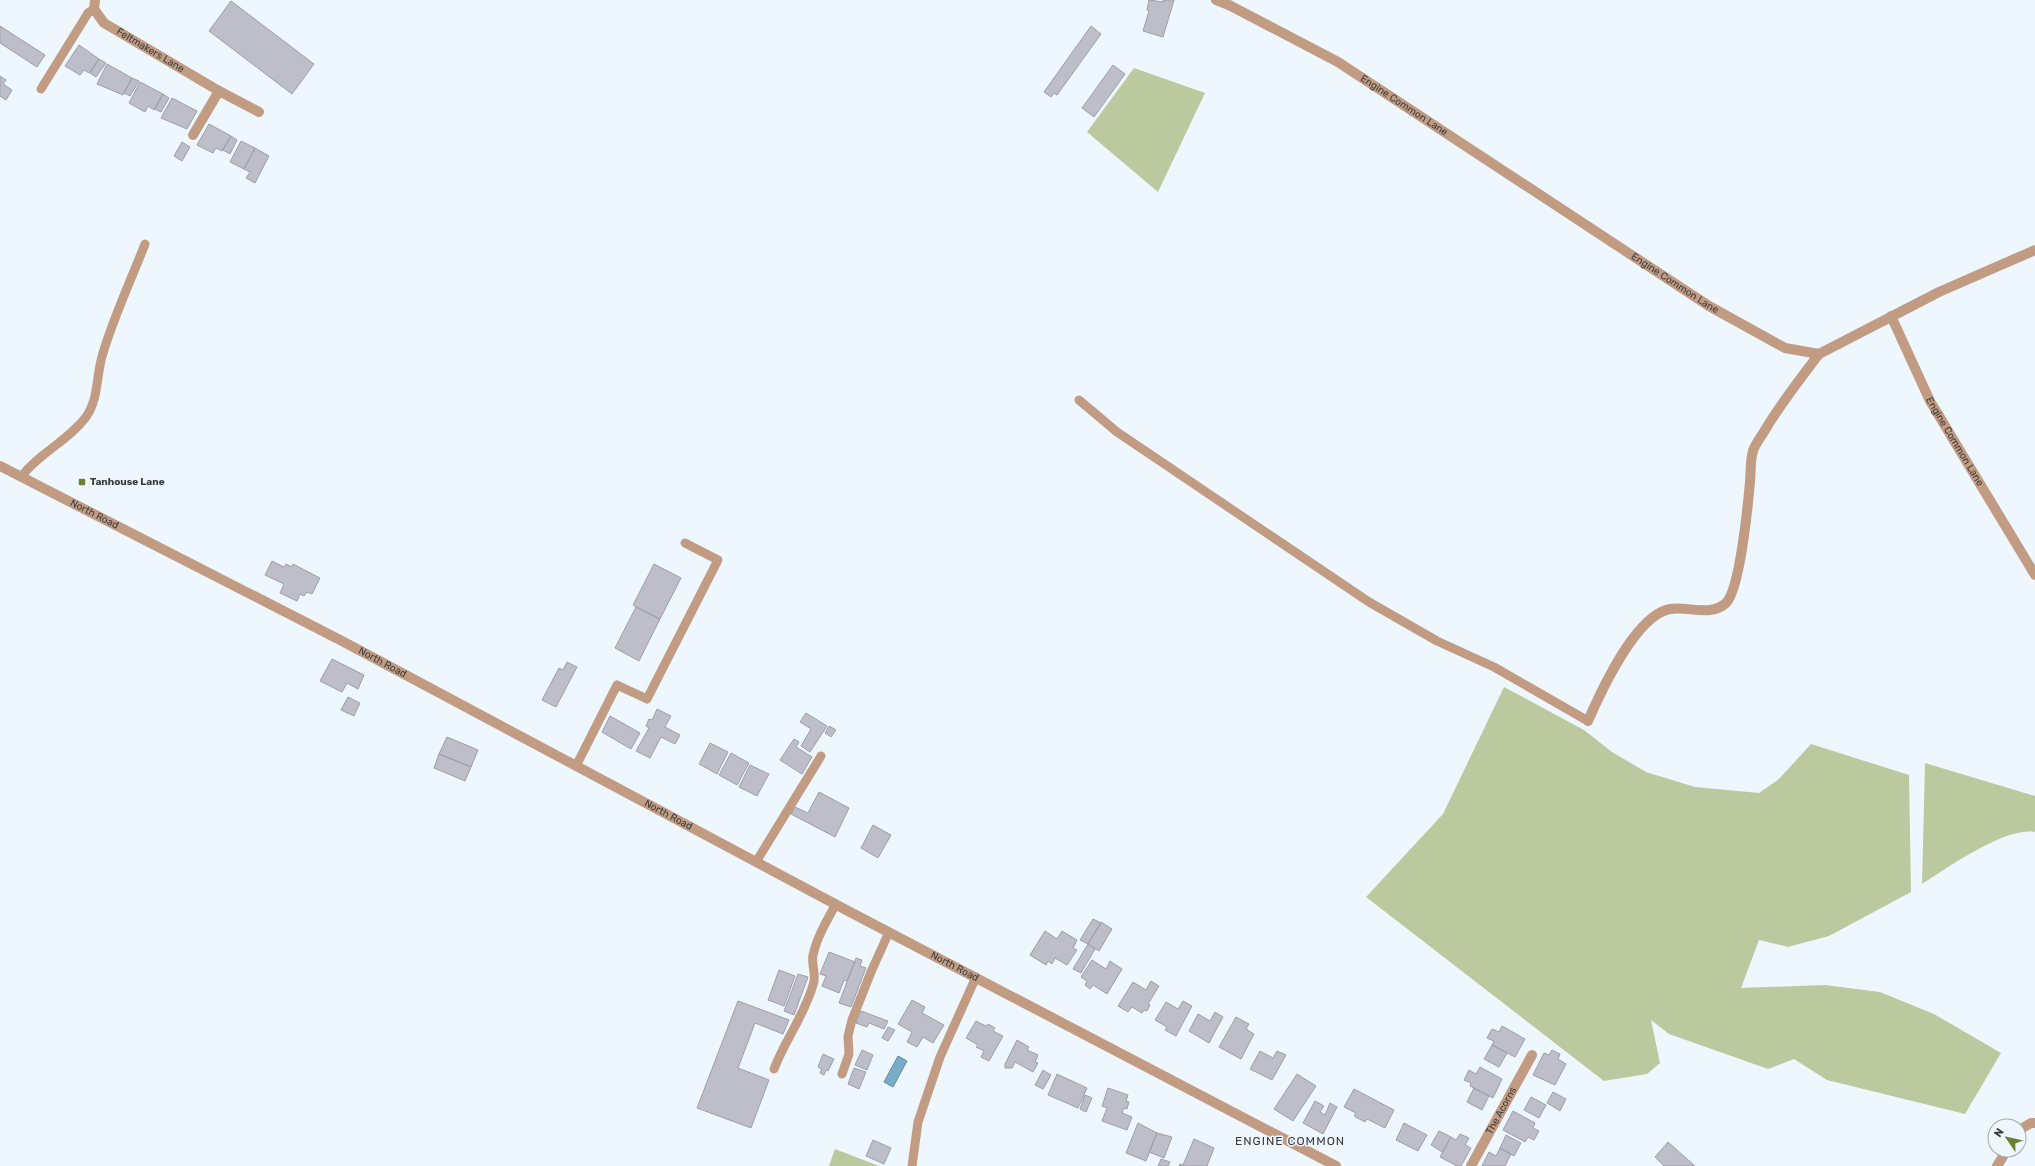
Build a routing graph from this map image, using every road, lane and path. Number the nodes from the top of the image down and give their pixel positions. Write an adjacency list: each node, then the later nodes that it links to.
1 (1216, 0): 10 (street, Engine Common Lane)
2 (95, 5): 3 (lane); 4 (street, Feltmakers Lane)
3 (41, 89)
4 (219, 91): 5 (street, Feltmakers Lane); 6 (street)
5 (259, 112)
6 (193, 135)
7 (145, 244): 13 (lane)
8 (2035, 250): 9 (street)
9 (1891, 316): 10 (street); 15 (street, Engine Common Lane)
10 (1819, 354): 16 (street)
11 (1079, 400): 16 (lane)
12 (0, 466): 13 (street, North Road)
13 (21, 477): 18 (street, North Road)
14 (685, 543): 18 (lane)
15 (2035, 575)
16 (1588, 721)
17 (821, 756): 19 (lane)
18 (576, 766): 19 (street, North Road)
19 (756, 862): 20 (street, North Road)
20 (836, 904): 21 (street, North Road); 24 (lane)
21 (890, 932): 22 (street, North Road); 25 (lane)
22 (976, 977): 26 (lane); 27 (street, North Road)
23 (1532, 1055): 28 (street, The Acorns)
24 (774, 1069)
25 (842, 1074)
26 (912, 1166)
27 (1336, 1166)
28 (1471, 1166)

